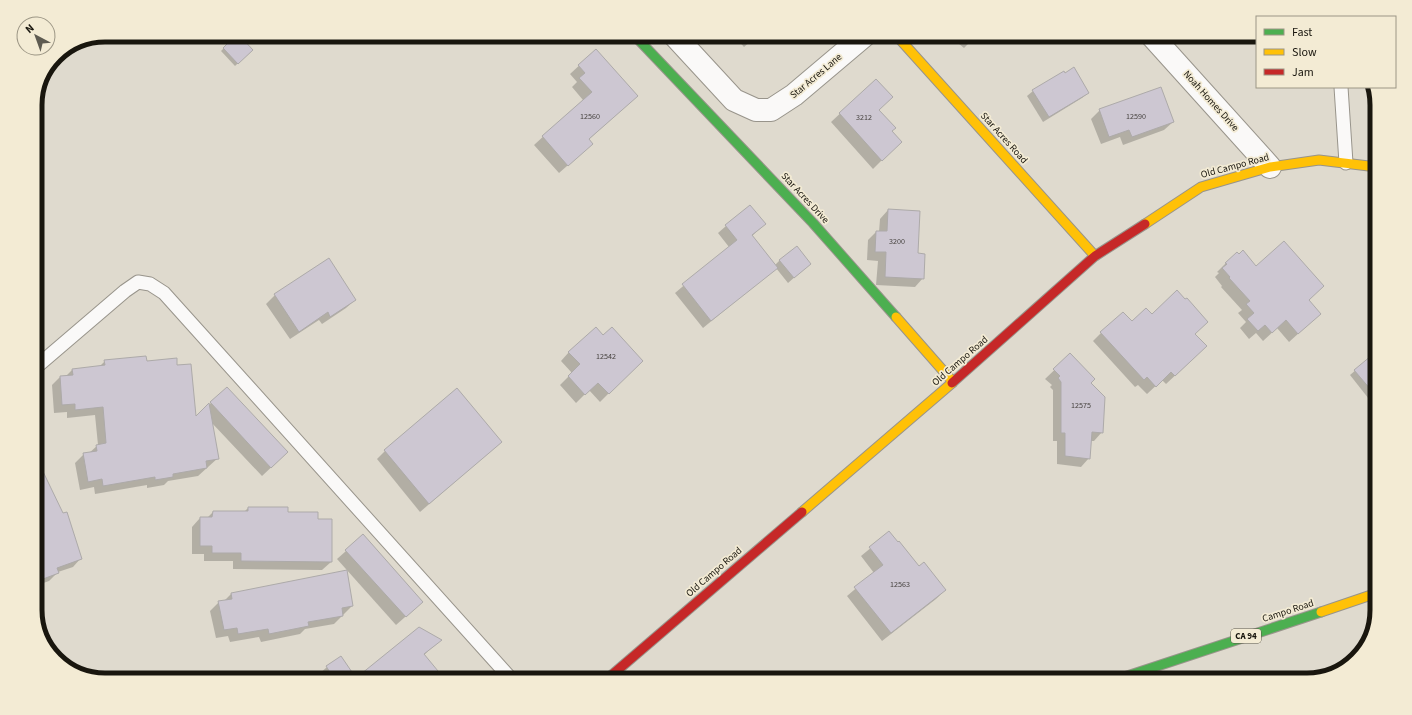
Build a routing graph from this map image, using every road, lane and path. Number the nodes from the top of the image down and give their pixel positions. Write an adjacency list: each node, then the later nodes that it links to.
1 (641, 42): 12 (main road, Star Acres Drive)
2 (680, 42): 3 (street, Star Acres Lane)
3 (857, 42)
4 (902, 42): 10 (main road, Star Acres Road)
5 (1158, 42): 9 (street, Noah Homes Drive)
6 (1341, 88): 7 (lane)
7 (1346, 164): 8 (main road, Old Campo Road); 9 (main road, Old Campo Road)
8 (1370, 166)
9 (1270, 167): 10 (main road, Old Campo Road)
10 (1095, 256): 12 (main road, Old Campo Road)
11 (42, 362): 14 (lane)
12 (953, 382): 15 (main road, Old Campo Road)
13 (1370, 595): 16 (main road, Campo Road / CA 94)
14 (506, 673)
15 (614, 673)
16 (1136, 673)

